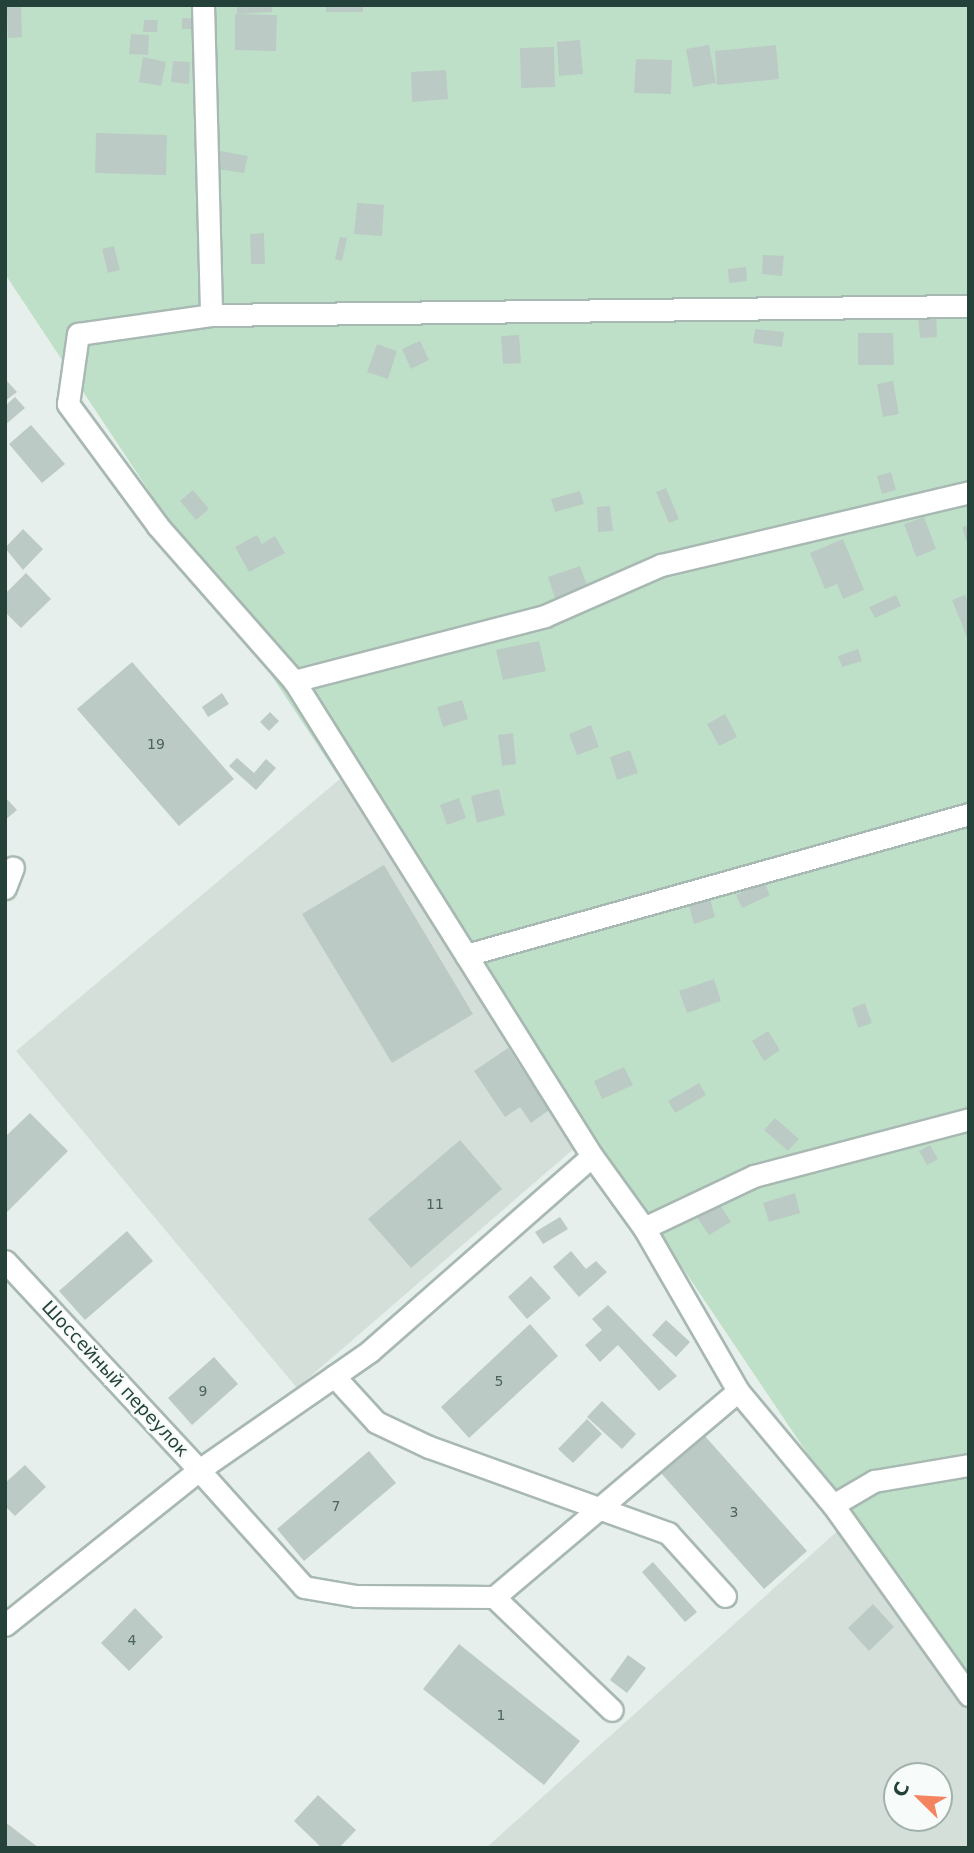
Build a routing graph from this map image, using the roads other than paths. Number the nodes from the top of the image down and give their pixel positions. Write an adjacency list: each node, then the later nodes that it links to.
1 (203, 5): 3 (street)
2 (969, 306): 3 (street)
3 (211, 315): 5 (street)
4 (969, 492): 5 (street)
5 (294, 681): 9 (street)
6 (969, 814): 9 (street)
7 (13, 867): 8 (street)
8 (5, 888)
9 (466, 955): 11 (street)
10 (969, 1119): 12 (street)
11 (592, 1156): 12 (street); 14 (street)
12 (644, 1228): 15 (street)
13 (5, 1261): 17 (street, Шоссейный переулок)
14 (334, 1376): 17 (street); 18 (street)
15 (738, 1391): 18 (street); 19 (street)
16 (969, 1465): 19 (street)
17 (199, 1470): 20 (street); 22 (street, Шоссейный переулок)
18 (602, 1505): 20 (street); 21 (street)
19 (833, 1505): 23 (street)
20 (494, 1597): 24 (street)
21 (725, 1597)
22 (5, 1625)
23 (969, 1695)
24 (612, 1710)

